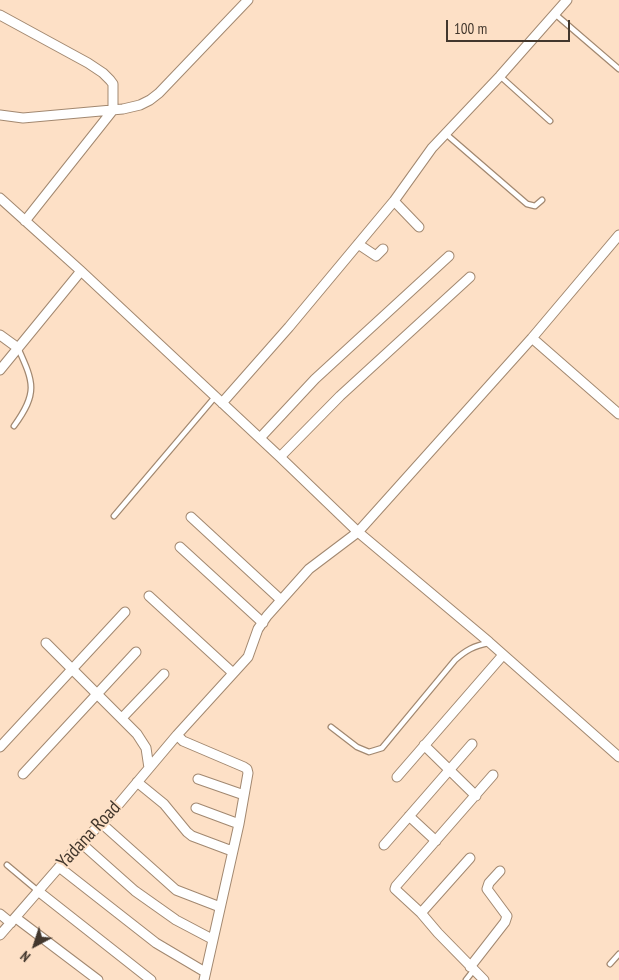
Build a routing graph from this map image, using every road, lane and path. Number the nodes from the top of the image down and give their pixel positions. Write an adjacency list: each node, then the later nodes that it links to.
1 (248, 0): 7 (street)
2 (568, 0): 3 (street)
3 (555, 14): 5 (lane); 6 (street)
4 (0, 16): 7 (street)
5 (619, 69)
6 (500, 76): 9 (lane); 10 (street)
7 (113, 110): 8 (street); 14 (street)
8 (0, 115)
9 (550, 121)
10 (446, 134): 12 (lane); 13 (street)
11 (0, 198): 14 (street)
12 (542, 200)
13 (394, 201): 15 (street); 17 (street)
14 (25, 220): 20 (street)
15 (419, 227)
16 (619, 235): 23 (street, Yadana Road)
17 (358, 244): 18 (street); 26 (street)
18 (383, 249)
19 (450, 256): 29 (street)
20 (81, 271): 24 (street); 26 (street)
21 (470, 277): 30 (street)
22 (0, 335): 24 (street)
23 (532, 338): 27 (street); 33 (street, Yadana Road)
24 (18, 348): 25 (street); 28 (lane)
25 (0, 370)
26 (219, 400): 29 (street); 31 (lane)
27 (619, 414)
28 (14, 426)
29 (260, 438): 30 (street)
30 (280, 457): 33 (street)
31 (114, 516)
32 (191, 517): 36 (street)
33 (358, 532): 36 (street, Yadana Road); 39 (street)
34 (180, 547): 38 (street)
35 (149, 596): 44 (street)
36 (281, 600): 38 (street, Yadana Road)
37 (125, 612): 43 (street)
38 (262, 623): 44 (street, Yadana Road)
39 (490, 642): 42 (street); 48 (lane)
40 (46, 643): 43 (street)
41 (136, 652): 46 (street)
42 (503, 654): 51 (street); 53 (street)
43 (73, 668): 46 (street); 52 (street)
44 (233, 673): 49 (street, Yadana Road)
45 (164, 674): 47 (street)
46 (98, 694): 47 (street); 56 (street)
47 (122, 718): 54 (street)
48 (331, 727)
49 (177, 735): 54 (street, Yadana Road); 61 (street)
50 (472, 744): 55 (street)
51 (424, 745): 55 (street); 57 (street)
52 (0, 747)
53 (619, 757)
54 (149, 768): 60 (street, Yadana Road)
55 (449, 770): 62 (street); 64 (street)
56 (23, 774)
57 (397, 776)
58 (493, 776): 62 (street)
59 (198, 779): 61 (street)
60 (137, 782): 65 (street, Yadana Road); 70 (street)
61 (244, 795): 66 (street)
62 (476, 796): 67 (street)
63 (196, 808): 66 (street)
64 (409, 816): 67 (street); 69 (street)
65 (101, 823): 68 (street, Yadana Road); 76 (street)
66 (239, 824): 70 (street)
67 (436, 840): 77 (street)
68 (81, 843): 73 (street, Yadana Road); 81 (street)
69 (384, 845)
70 (232, 851): 76 (street)
71 (470, 858): 77 (street)
72 (7, 865): 75 (lane)
73 (59, 867): 75 (street, Yadana Road); 85 (street)
74 (500, 871): 84 (street)
75 (38, 891): 79 (street, Yadana Road); 87 (street)
76 (220, 907): 81 (street)
77 (422, 913): 84 (street)
78 (0, 914): 79 (street)
79 (13, 920): 80 (street, Yadana Road); 86 (street)
80 (0, 935)
81 (212, 939): 85 (street)
82 (619, 954): 83 (lane)
83 (610, 964)
84 (471, 969): 88 (lane); 89 (street)
85 (205, 976)
86 (98, 980)
87 (151, 980)
88 (466, 980)
89 (484, 980)

